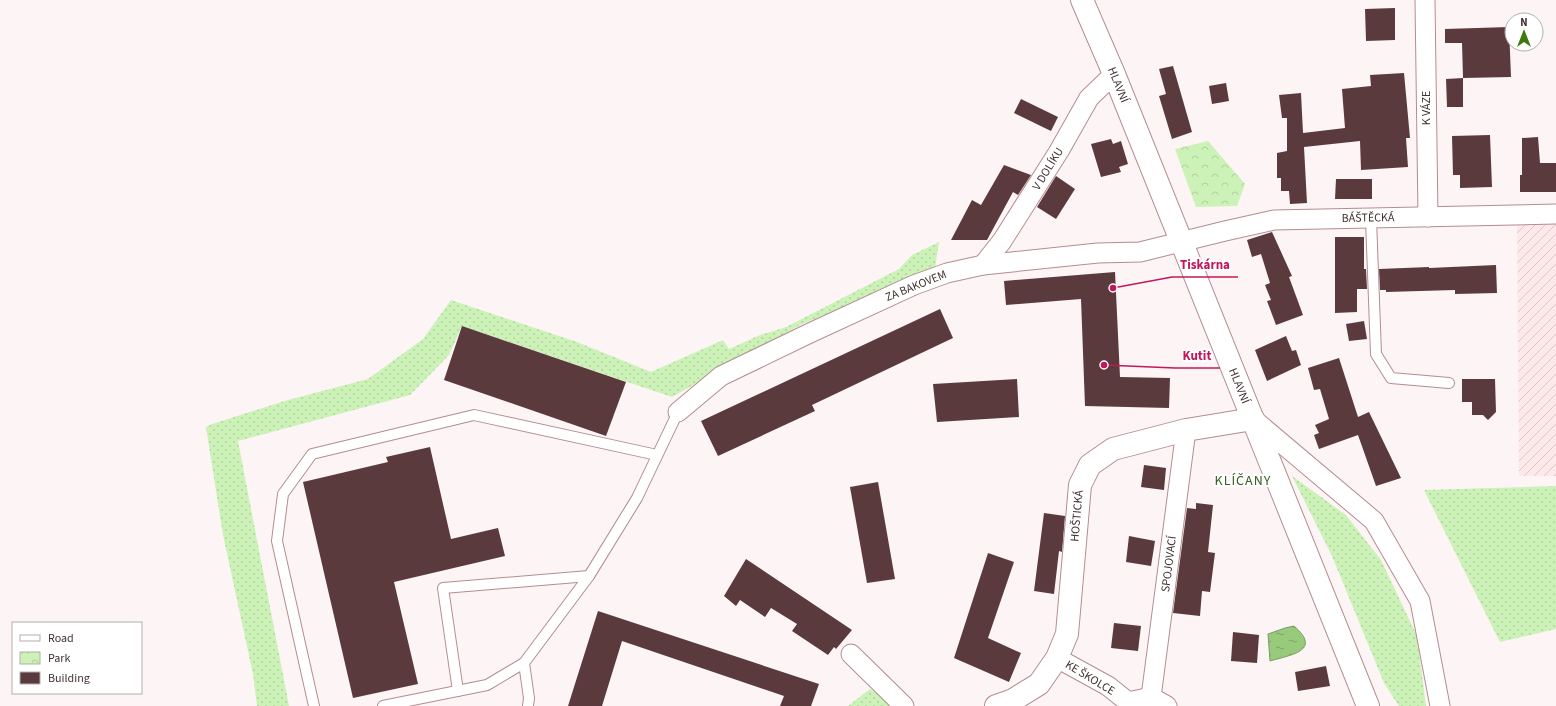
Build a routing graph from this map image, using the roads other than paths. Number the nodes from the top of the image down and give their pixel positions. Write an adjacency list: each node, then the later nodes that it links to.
1 (1082, 0): 3 (main road, HLAVNÍ)
2 (1426, 0): 5 (street, K VÁZE)
3 (1114, 74): 7 (main road, HLAVNÍ); 8 (street, V DOLÍKU)
4 (1556, 214): 5 (street, BÁŠTĚCKÁ)
5 (1428, 217): 6 (street, BÁŠTĚCKÁ)
6 (1371, 218): 7 (street, BÁŠTĚCKÁ); 9 (lane)
7 (1181, 241): 8 (street, ZA BAKOVEM); 11 (main road, HLAVNÍ)
8 (983, 265): 10 (street, ZA BAKOVEM)
9 (1449, 383)
10 (678, 412): 13 (lane)
11 (1253, 419): 12 (main road, HOŠTICKÁ); 26 (main road, HLAVNÍ); 27 (street)
12 (1186, 430): 16 (main road, HOŠTICKÁ); 19 (street, SPOJOVACÍ)
13 (658, 455): 14 (lane); 21 (lane)
14 (590, 576): 17 (lane); 18 (lane)
15 (851, 654): 24 (street)
16 (1057, 658): 20 (street, KE ŠKOLCE); 25 (main road, HOŠTICKÁ)
17 (524, 663): 18 (lane); 23 (lane)
18 (458, 691): 22 (lane)
19 (1159, 702): 20 (street, KE ŠKOLCE)
20 (1128, 704)
21 (314, 706)
22 (383, 706)
23 (528, 706)
24 (904, 706)
25 (996, 706)
26 (1368, 706)
27 (1440, 706)

